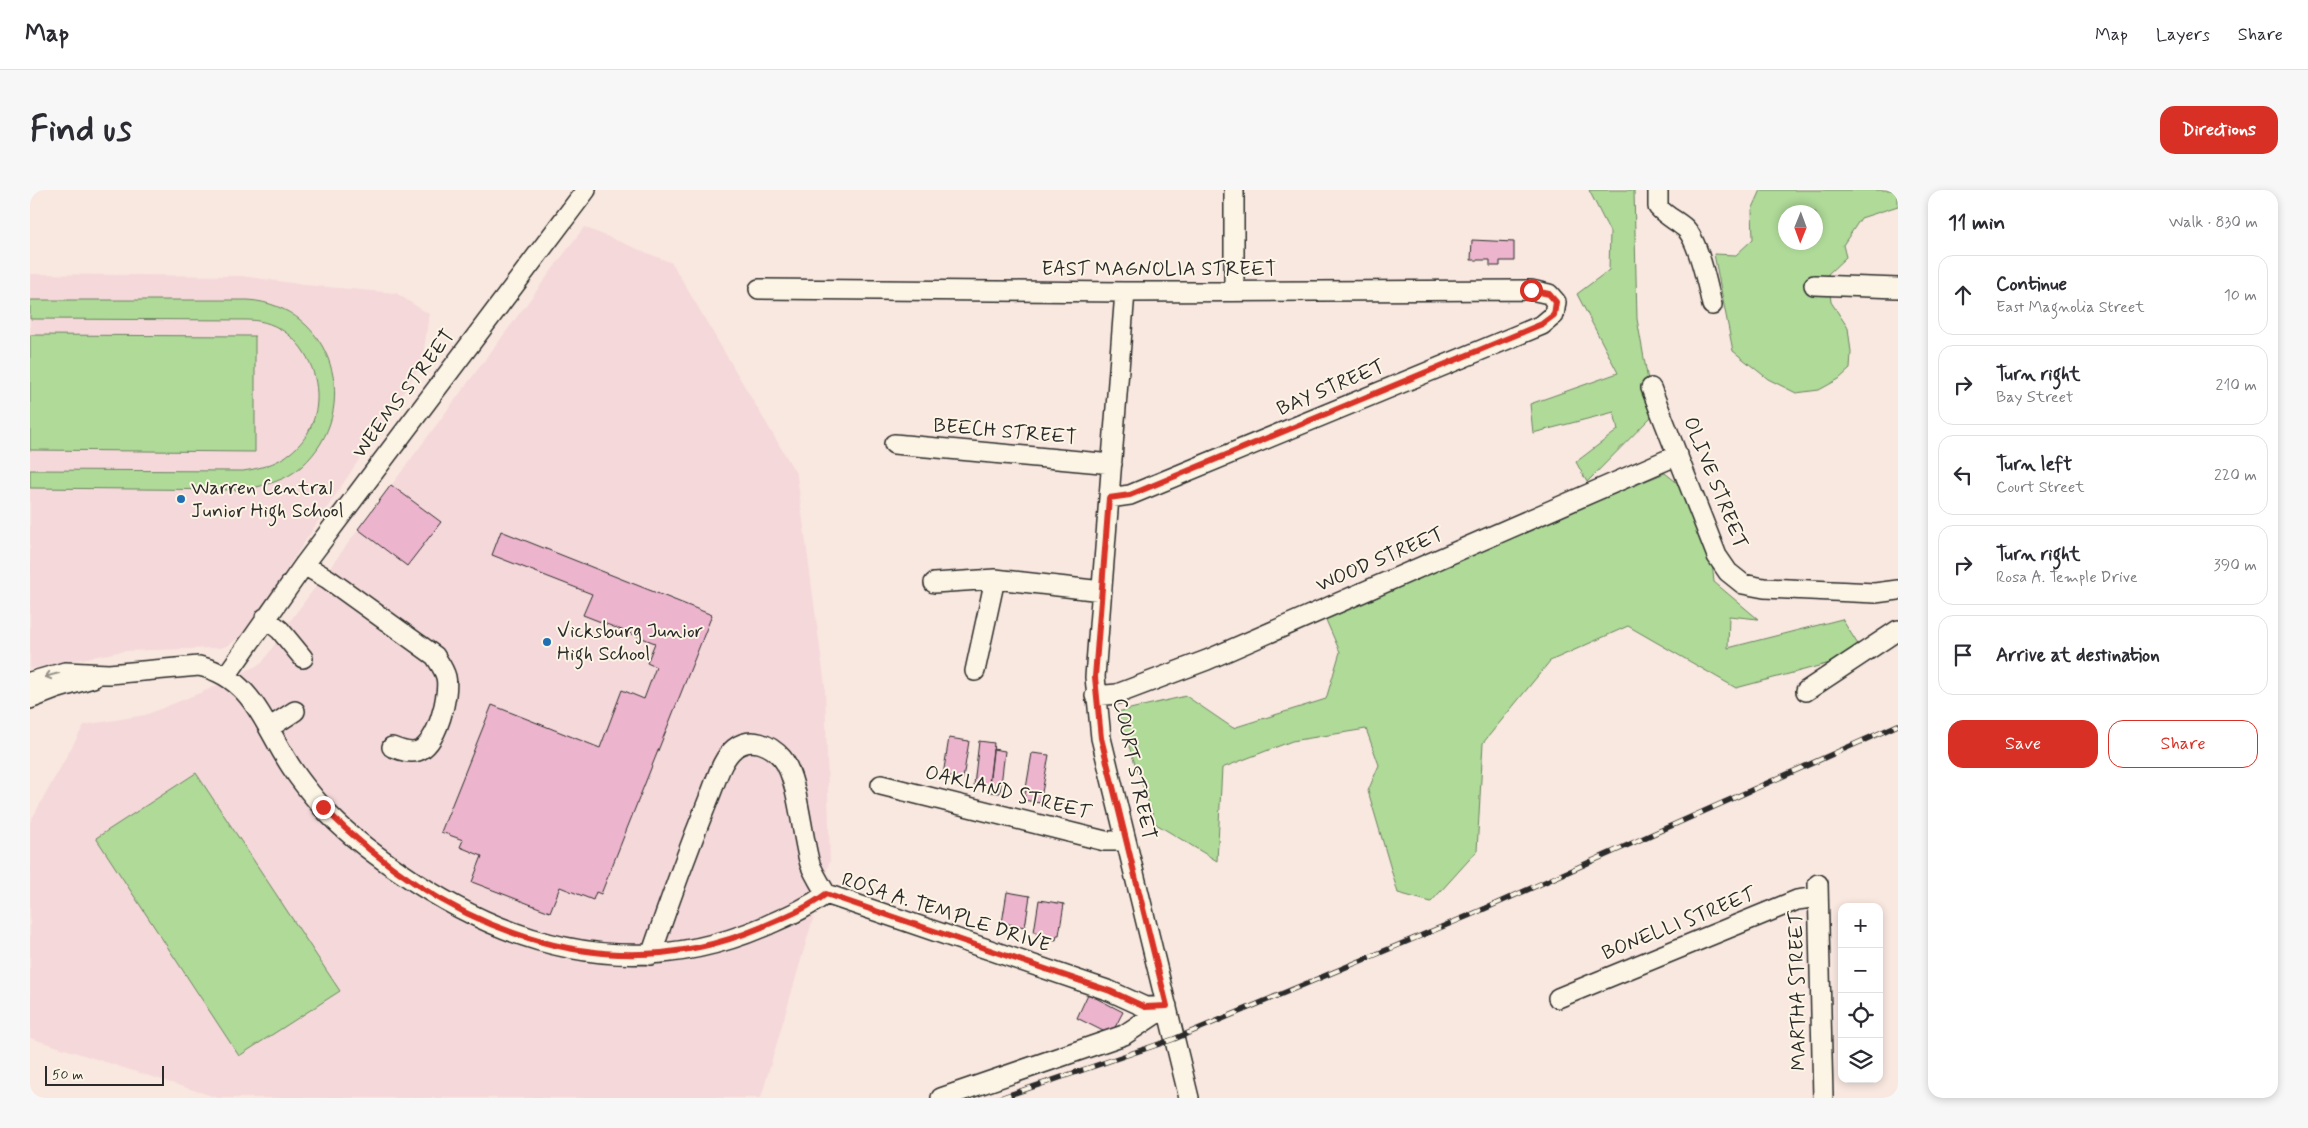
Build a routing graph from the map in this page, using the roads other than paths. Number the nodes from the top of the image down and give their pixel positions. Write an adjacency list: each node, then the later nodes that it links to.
1 (586, 190): 16 (street, WEEMS STREET)
2 (1234, 190): 8 (street)
3 (1658, 190): 10 (street)
4 (1814, 286): 5 (street)
5 (1898, 288)
6 (759, 289): 7 (street, EAST MAGNOLIA STREET)
7 (1126, 292): 8 (street, EAST MAGNOLIA STREET); 14 (street, COURT STREET)
8 (1234, 292): 9 (street, EAST MAGNOLIA STREET)
9 (1556, 302): 15 (street, BAY STREET)
10 (1712, 304)
11 (1652, 388): 13 (street, OLIVE STREET)
12 (894, 444): 14 (street, BEECH STREET)
13 (1678, 455): 19 (street, OLIVE STREET); 29 (street, WOOD STREET)
14 (1112, 464): 15 (street, COURT STREET)
15 (1109, 498): 20 (street, COURT STREET)
16 (304, 565): 21 (street, WEEMS STREET); 33 (street)
17 (995, 578): 18 (street); 20 (street); 24 (street)
18 (934, 583)
19 (1898, 590)
20 (1102, 591): 29 (street, COURT STREET)
21 (265, 618): 23 (street); 26 (street, WEEMS STREET)
22 (1898, 630): 28 (street)
23 (303, 658)
24 (975, 670)
25 (109, 674): 26 (street, ROSA A. TEMPLE DRIVE); 27 (street, ROSA A. TEMPLE DRIVE, one-way to 27); 30 (street, ROSA A. TEMPLE DRIVE)
26 (226, 676): 32 (street, ROSA A. TEMPLE DRIVE)
27 (30, 682)
28 (1806, 691)
29 (1095, 696): 35 (street, COURT STREET)
30 (30, 699)
31 (295, 711): 32 (street)
32 (268, 728): 38 (street, ROSA A. TEMPLE DRIVE)
33 (392, 747)
34 (880, 785): 35 (street, OAKLAND STREET)
35 (1126, 841): 40 (street, COURT STREET)
36 (1818, 891): 39 (street, BONELLI STREET); 43 (street, MARTHA STREET)
37 (826, 894): 38 (street, ROSA A. TEMPLE DRIVE); 38 (street); 40 (street, ROSA A. TEMPLE DRIVE)
38 (651, 955)
39 (1558, 998)
40 (1167, 1006): 41 (street); 42 (street, COURT STREET)
41 (941, 1098)
42 (1188, 1098)
43 (1823, 1098)

